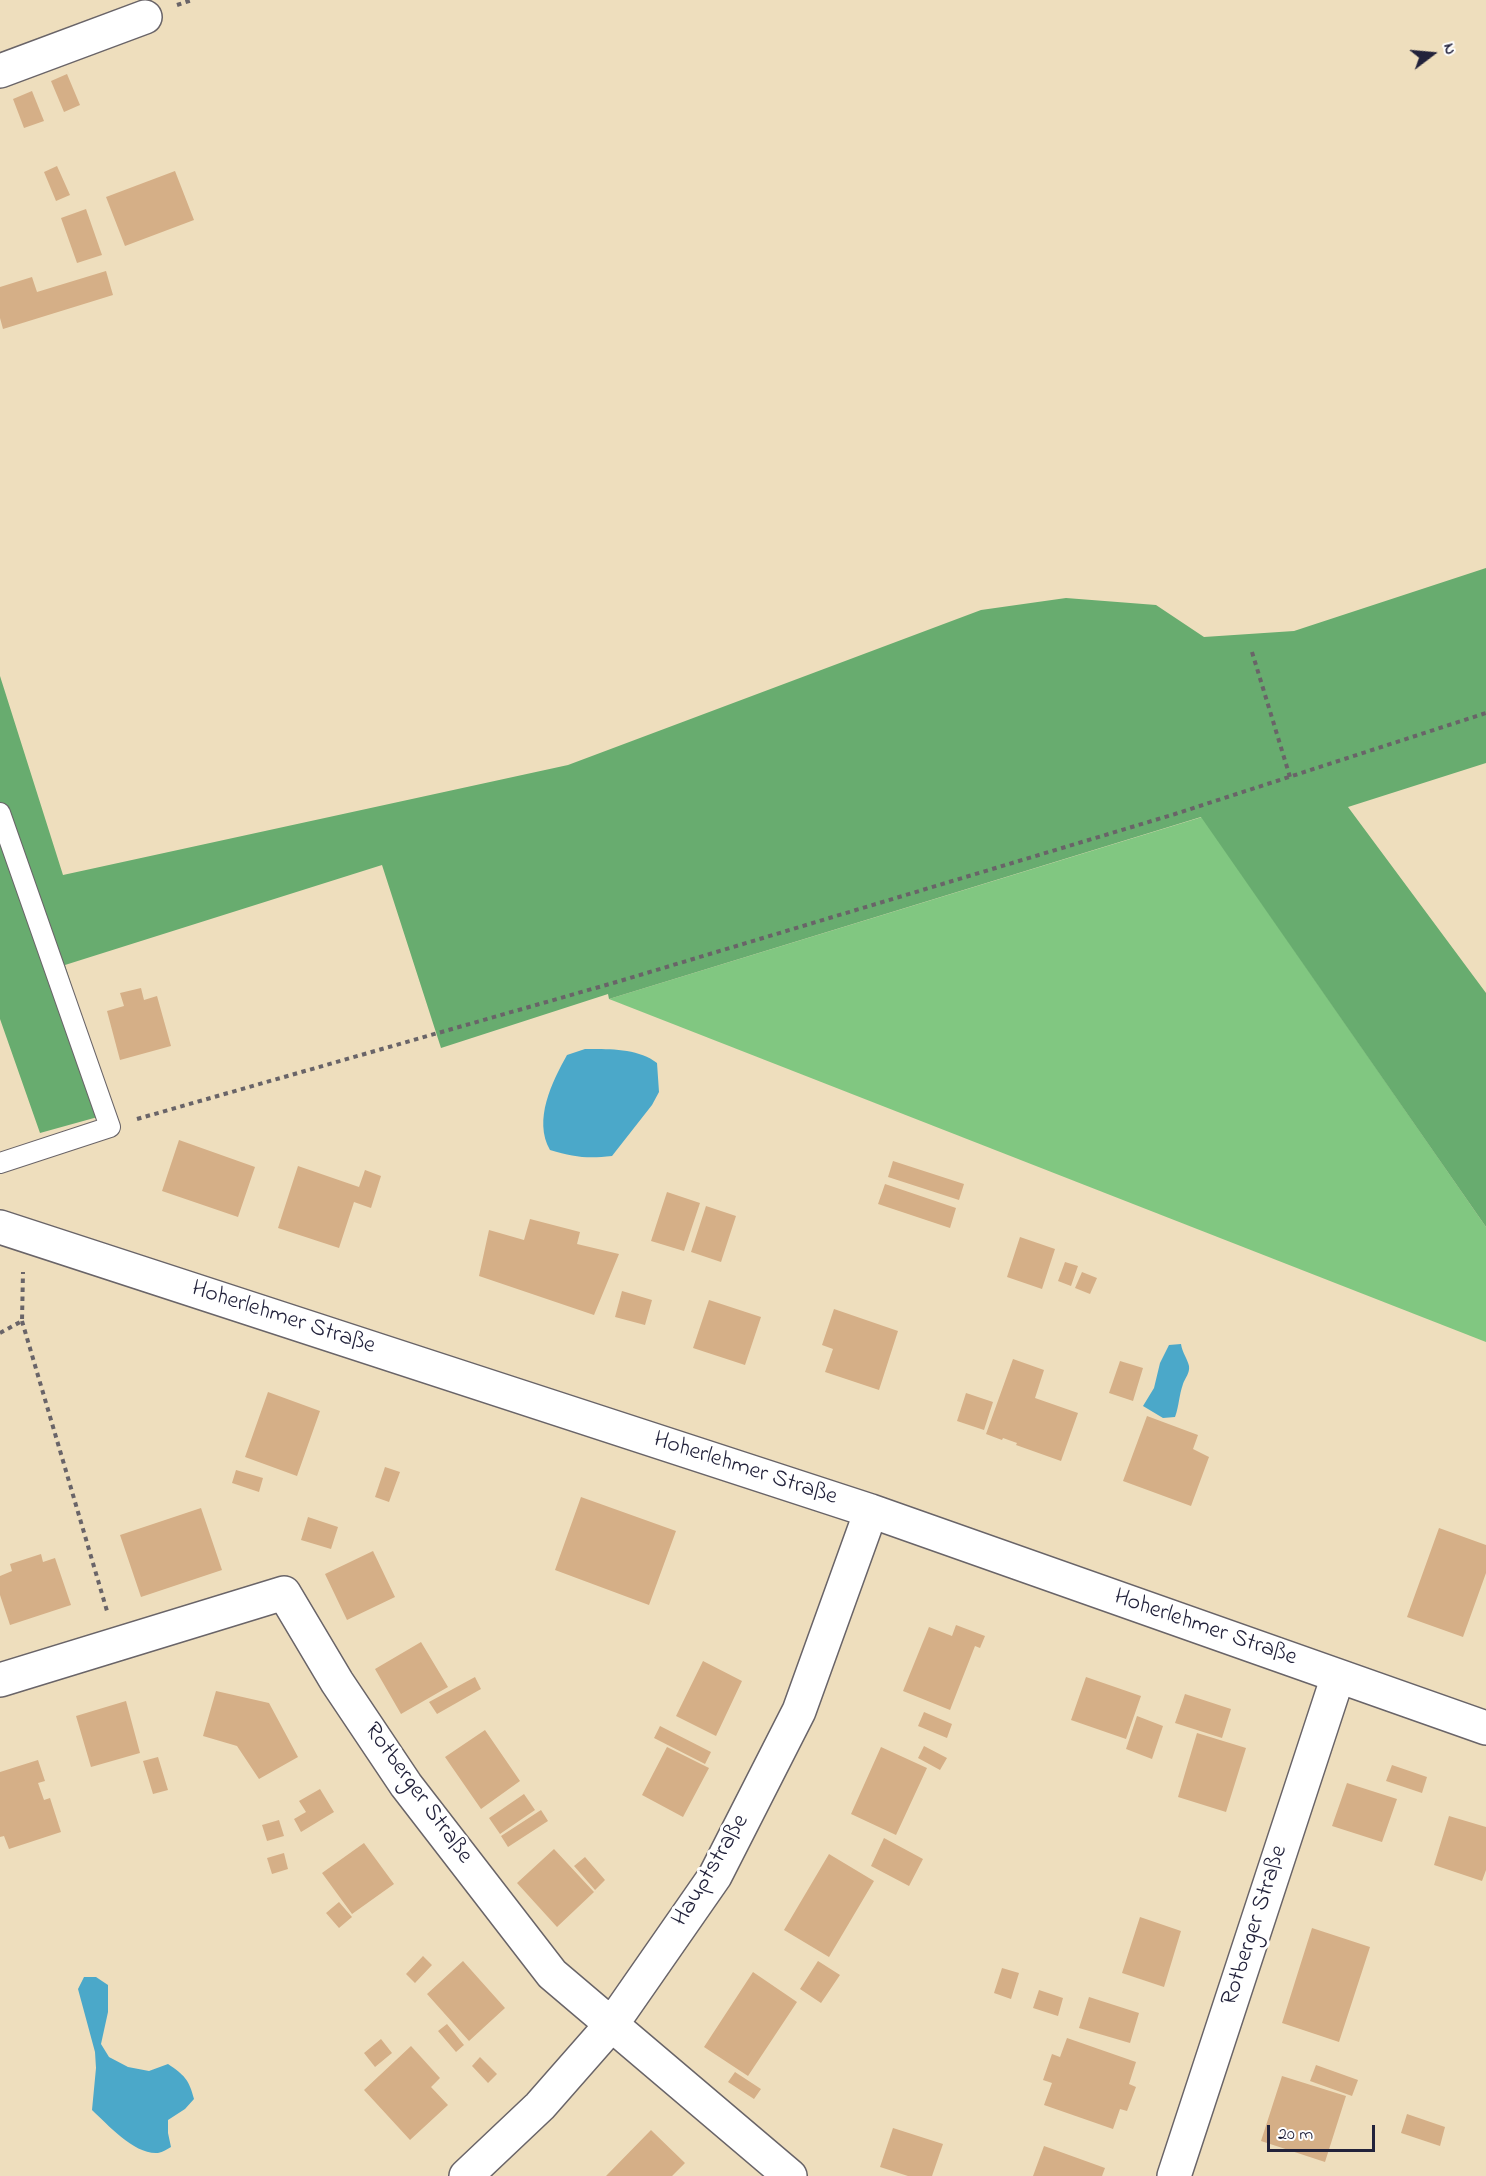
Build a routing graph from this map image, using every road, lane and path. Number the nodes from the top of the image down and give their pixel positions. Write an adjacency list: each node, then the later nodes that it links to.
1 (146, 17): 2 (street)
2 (0, 71)
3 (1252, 652): 5 (path)
4 (1486, 713): 5 (path)
5 (1290, 777): 7 (path)
6 (0, 813): 7 (lane)
7 (110, 1127): 8 (lane)
8 (0, 1163)
9 (12, 1231): 10 (path); 12 (street, Hoherlehmer Straße)
10 (22, 1321): 11 (path); 13 (path)
11 (0, 1333)
12 (871, 1511): 14 (street, Hoherlehmer Straße); 17 (street, Hauptstraße)
13 (117, 1644): 15 (street, Rotberger Straße); 17 (street, Rotberger Straße)
14 (1338, 1676): 16 (street, Hoherlehmer Straße); 20 (street, Rotberger Straße)
15 (0, 1680)
16 (1486, 1728)
17 (612, 2024): 18 (street, Hauptstraße); 19 (street, Rotberger Straße)
18 (466, 2176)
19 (790, 2176)
20 (1174, 2176)

